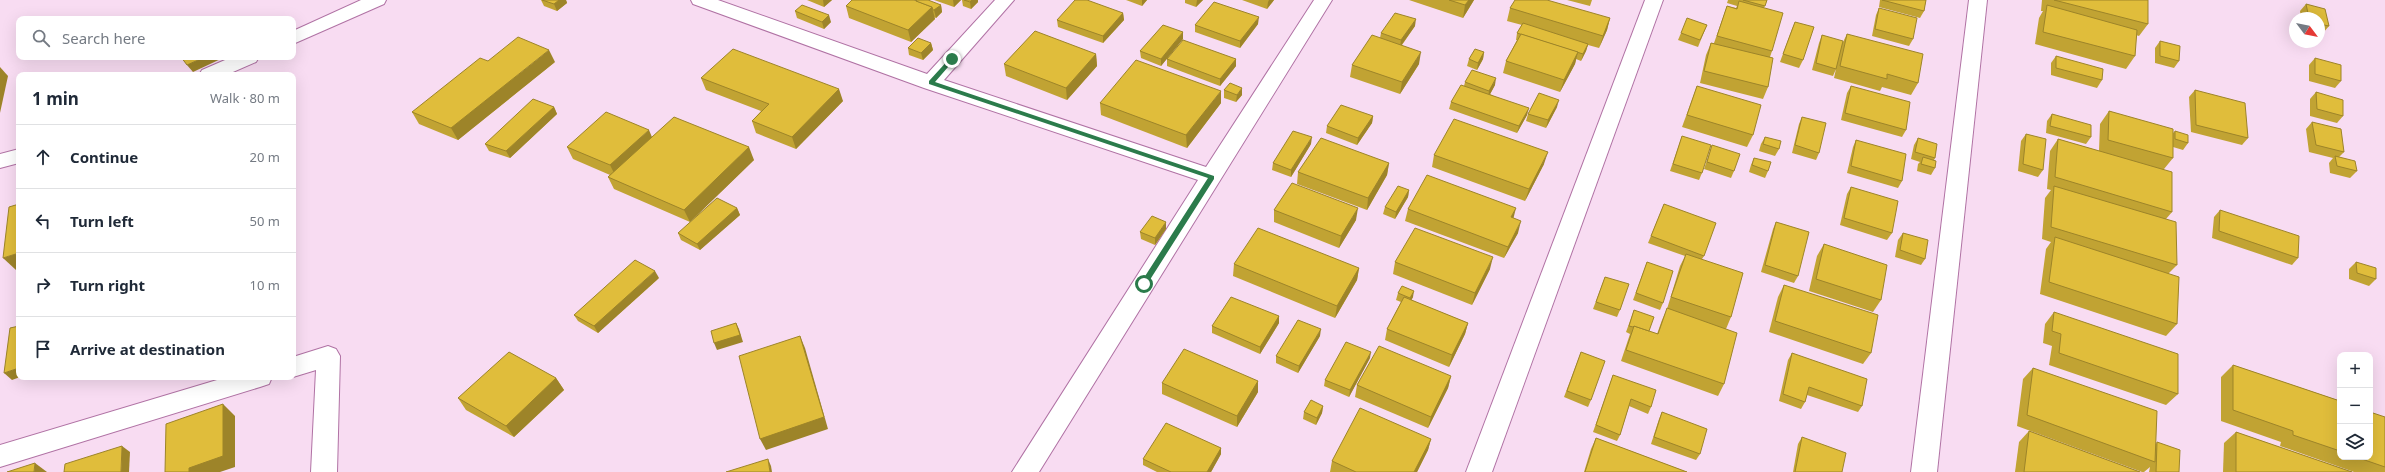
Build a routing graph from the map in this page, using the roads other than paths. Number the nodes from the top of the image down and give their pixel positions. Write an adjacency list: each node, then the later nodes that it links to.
1 (377, 0): 7 (street)
2 (700, 0): 10 (street)
3 (1005, 0): 10 (street)
4 (1323, 0): 13 (street)
5 (1654, 0): 19 (street)
6 (1978, 0): 20 (street)
7 (296, 37)
8 (242, 60): 9 (street)
9 (216, 72)
10 (931, 83): 13 (street)
11 (16, 157): 12 (street)
12 (0, 161)
13 (1212, 177): 18 (street)
14 (296, 366): 17 (street)
15 (250, 380): 16 (street)
16 (0, 456)
17 (324, 472)
18 (1025, 472)
19 (1480, 472)
20 (1924, 472)

